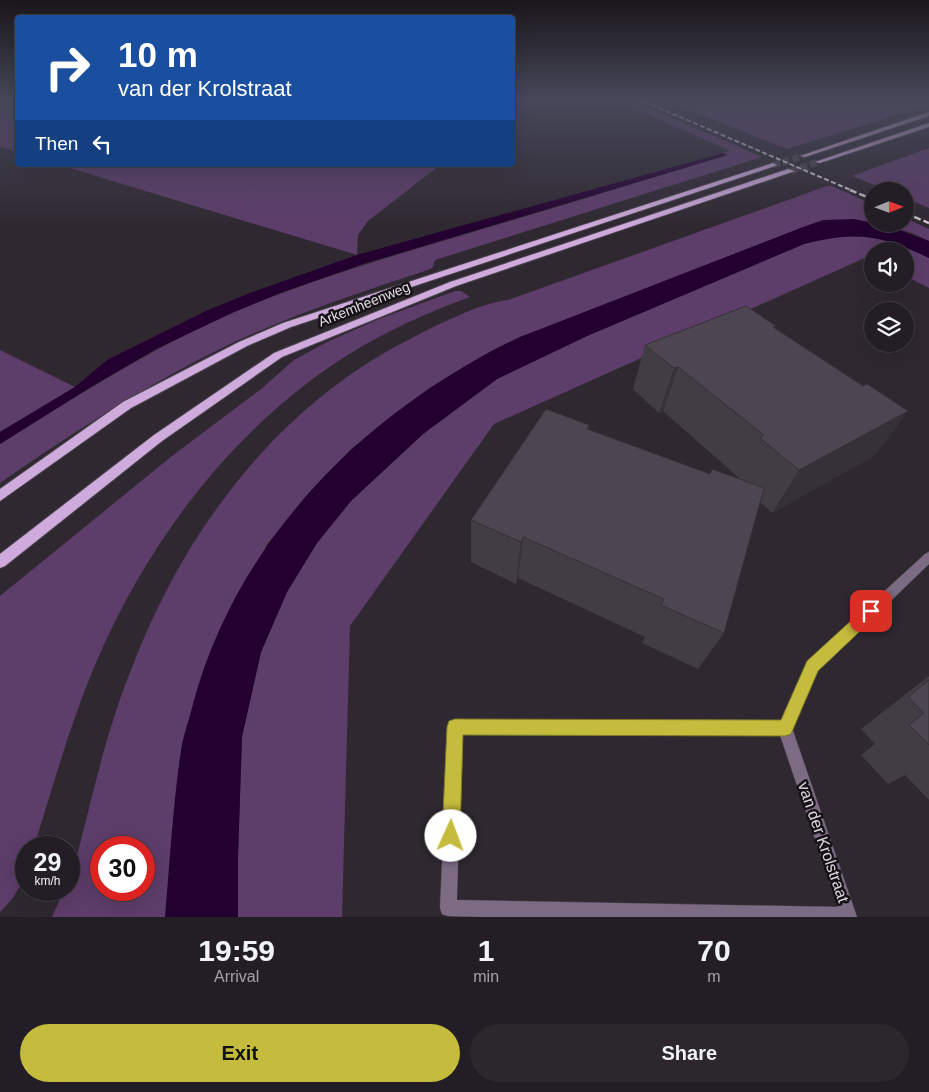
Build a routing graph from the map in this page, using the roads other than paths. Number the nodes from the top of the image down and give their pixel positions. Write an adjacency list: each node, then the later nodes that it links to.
1 (846, 142): 3 (main road)
2 (879, 142): 4 (main road)
3 (803, 156)
4 (818, 162)
5 (773, 165): 7 (main road, Arkemheenweg)
6 (791, 171): 9 (main road, Arkemheenweg)
7 (0, 496)
8 (929, 557): 10 (street)
9 (0, 562)
10 (785, 728): 10 (street, van der Krolstraat)

